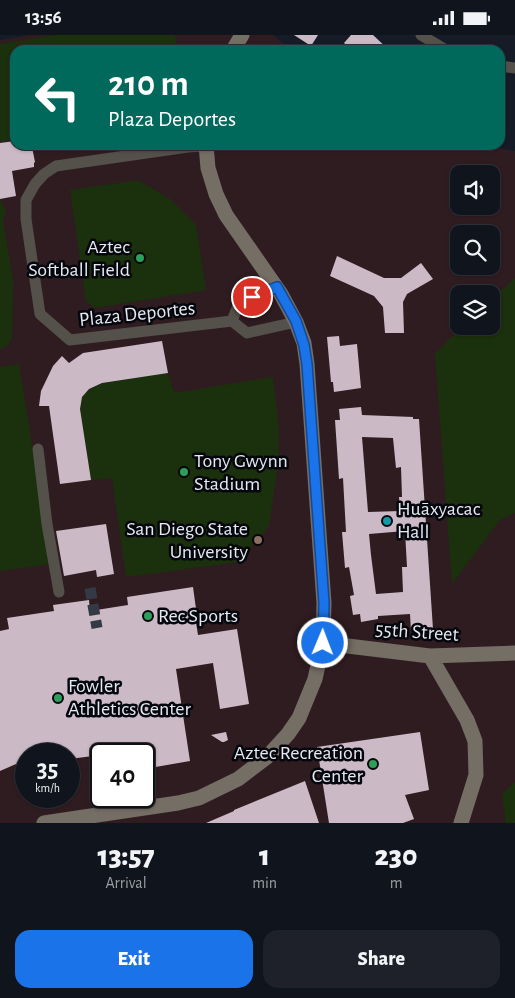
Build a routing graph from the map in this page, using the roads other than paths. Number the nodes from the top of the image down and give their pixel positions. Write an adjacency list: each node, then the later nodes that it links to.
1 (420, 35): 2 (street)
2 (437, 45)
3 (167, 150): 6 (street, Plaza Deportes)
4 (206, 150): 5 (street)
5 (277, 287): 6 (street); 7 (street)
6 (232, 321): 7 (street)
7 (296, 321): 10 (street)
8 (38, 449): 9 (street)
9 (59, 592)
10 (323, 643): 12 (street, 55th Street); 13 (street)
11 (515, 653): 12 (street, 55th Street)
12 (430, 656): 14 (street)
13 (44, 823)
14 (461, 823)

